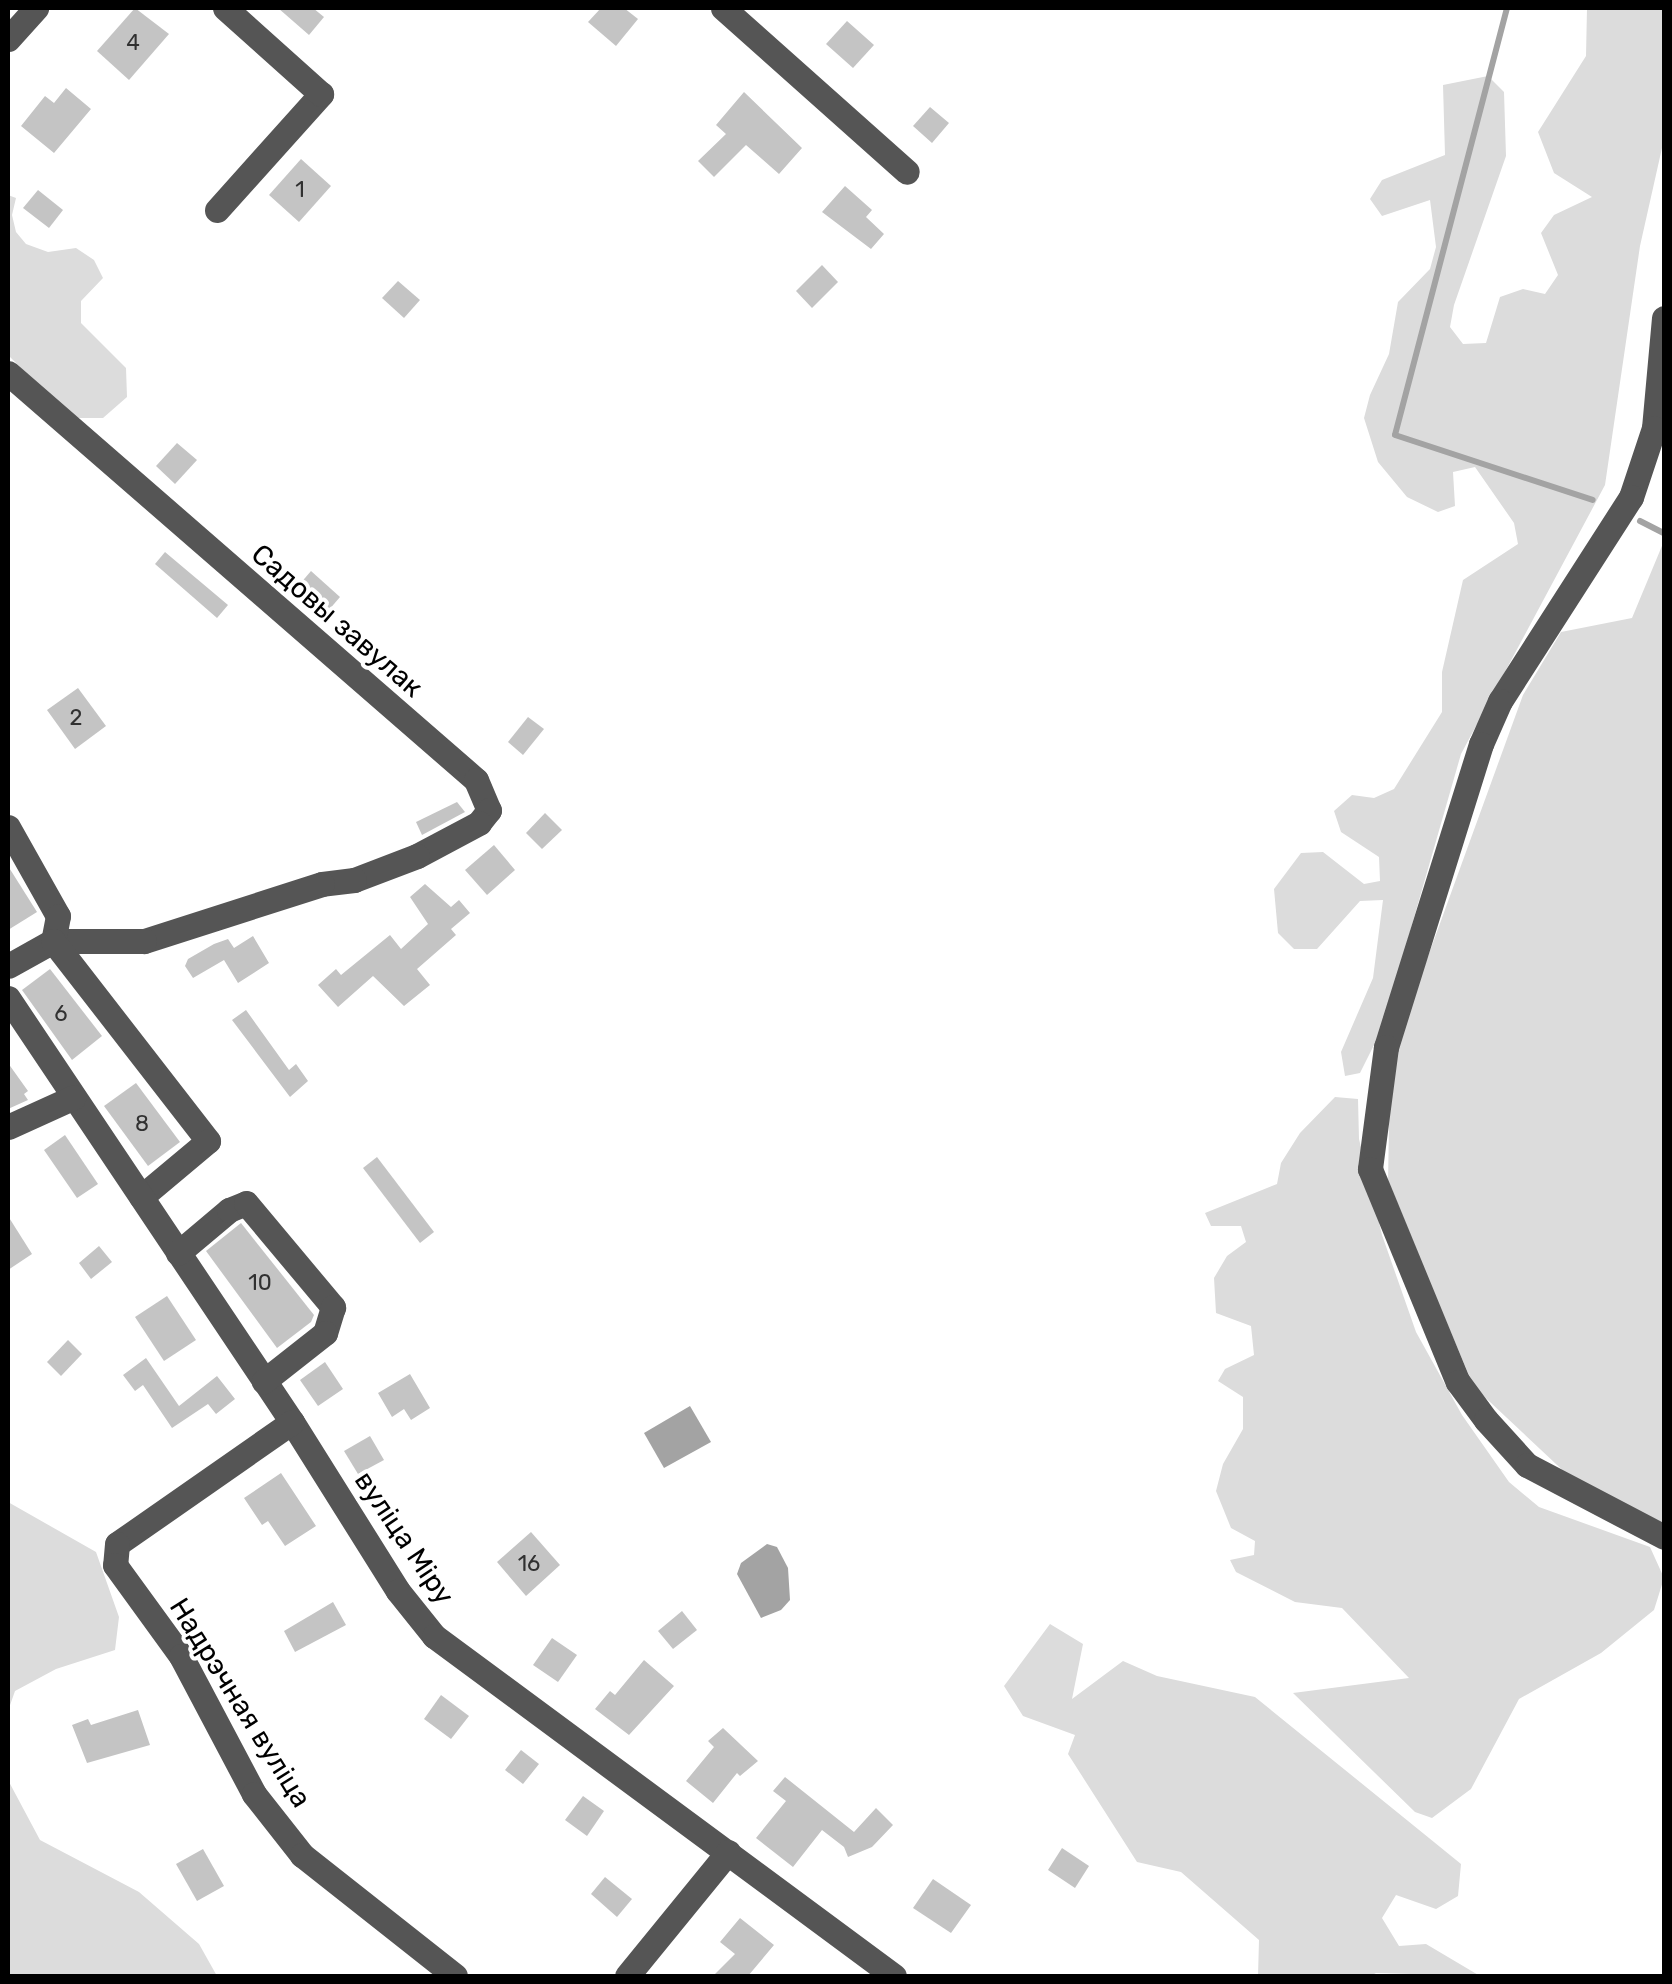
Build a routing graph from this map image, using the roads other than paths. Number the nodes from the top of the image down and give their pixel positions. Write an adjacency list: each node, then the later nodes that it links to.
1 (36, 8): 4 (street)
2 (224, 8): 6 (street)
3 (722, 8): 5 (street)
4 (8, 39)
5 (907, 172)
6 (217, 210)
7 (1664, 318): 19 (street)
8 (8, 373): 10 (street, Садовы завулак)
9 (8, 827): 10 (street)
10 (53, 941): 11 (street); 15 (street)
11 (8, 966)
12 (8, 998): 13 (street, вуліца Міру)
13 (74, 1097): 14 (street); 15 (street, вуліца Міру)
14 (8, 1126)
15 (141, 1197): 16 (street, вуліца Міру)
16 (178, 1252): 17 (street, вуліца Міру); 17 (street)
17 (264, 1381): 18 (street, вуліца Міру)
18 (292, 1422): 20 (street, вуліца Міру); 21 (street, Надрэчная вуліца)
19 (1664, 1537)
20 (728, 1852): 22 (street); 23 (street, вуліца Міру)
21 (455, 1976)
22 (627, 1976)
23 (894, 1976)

